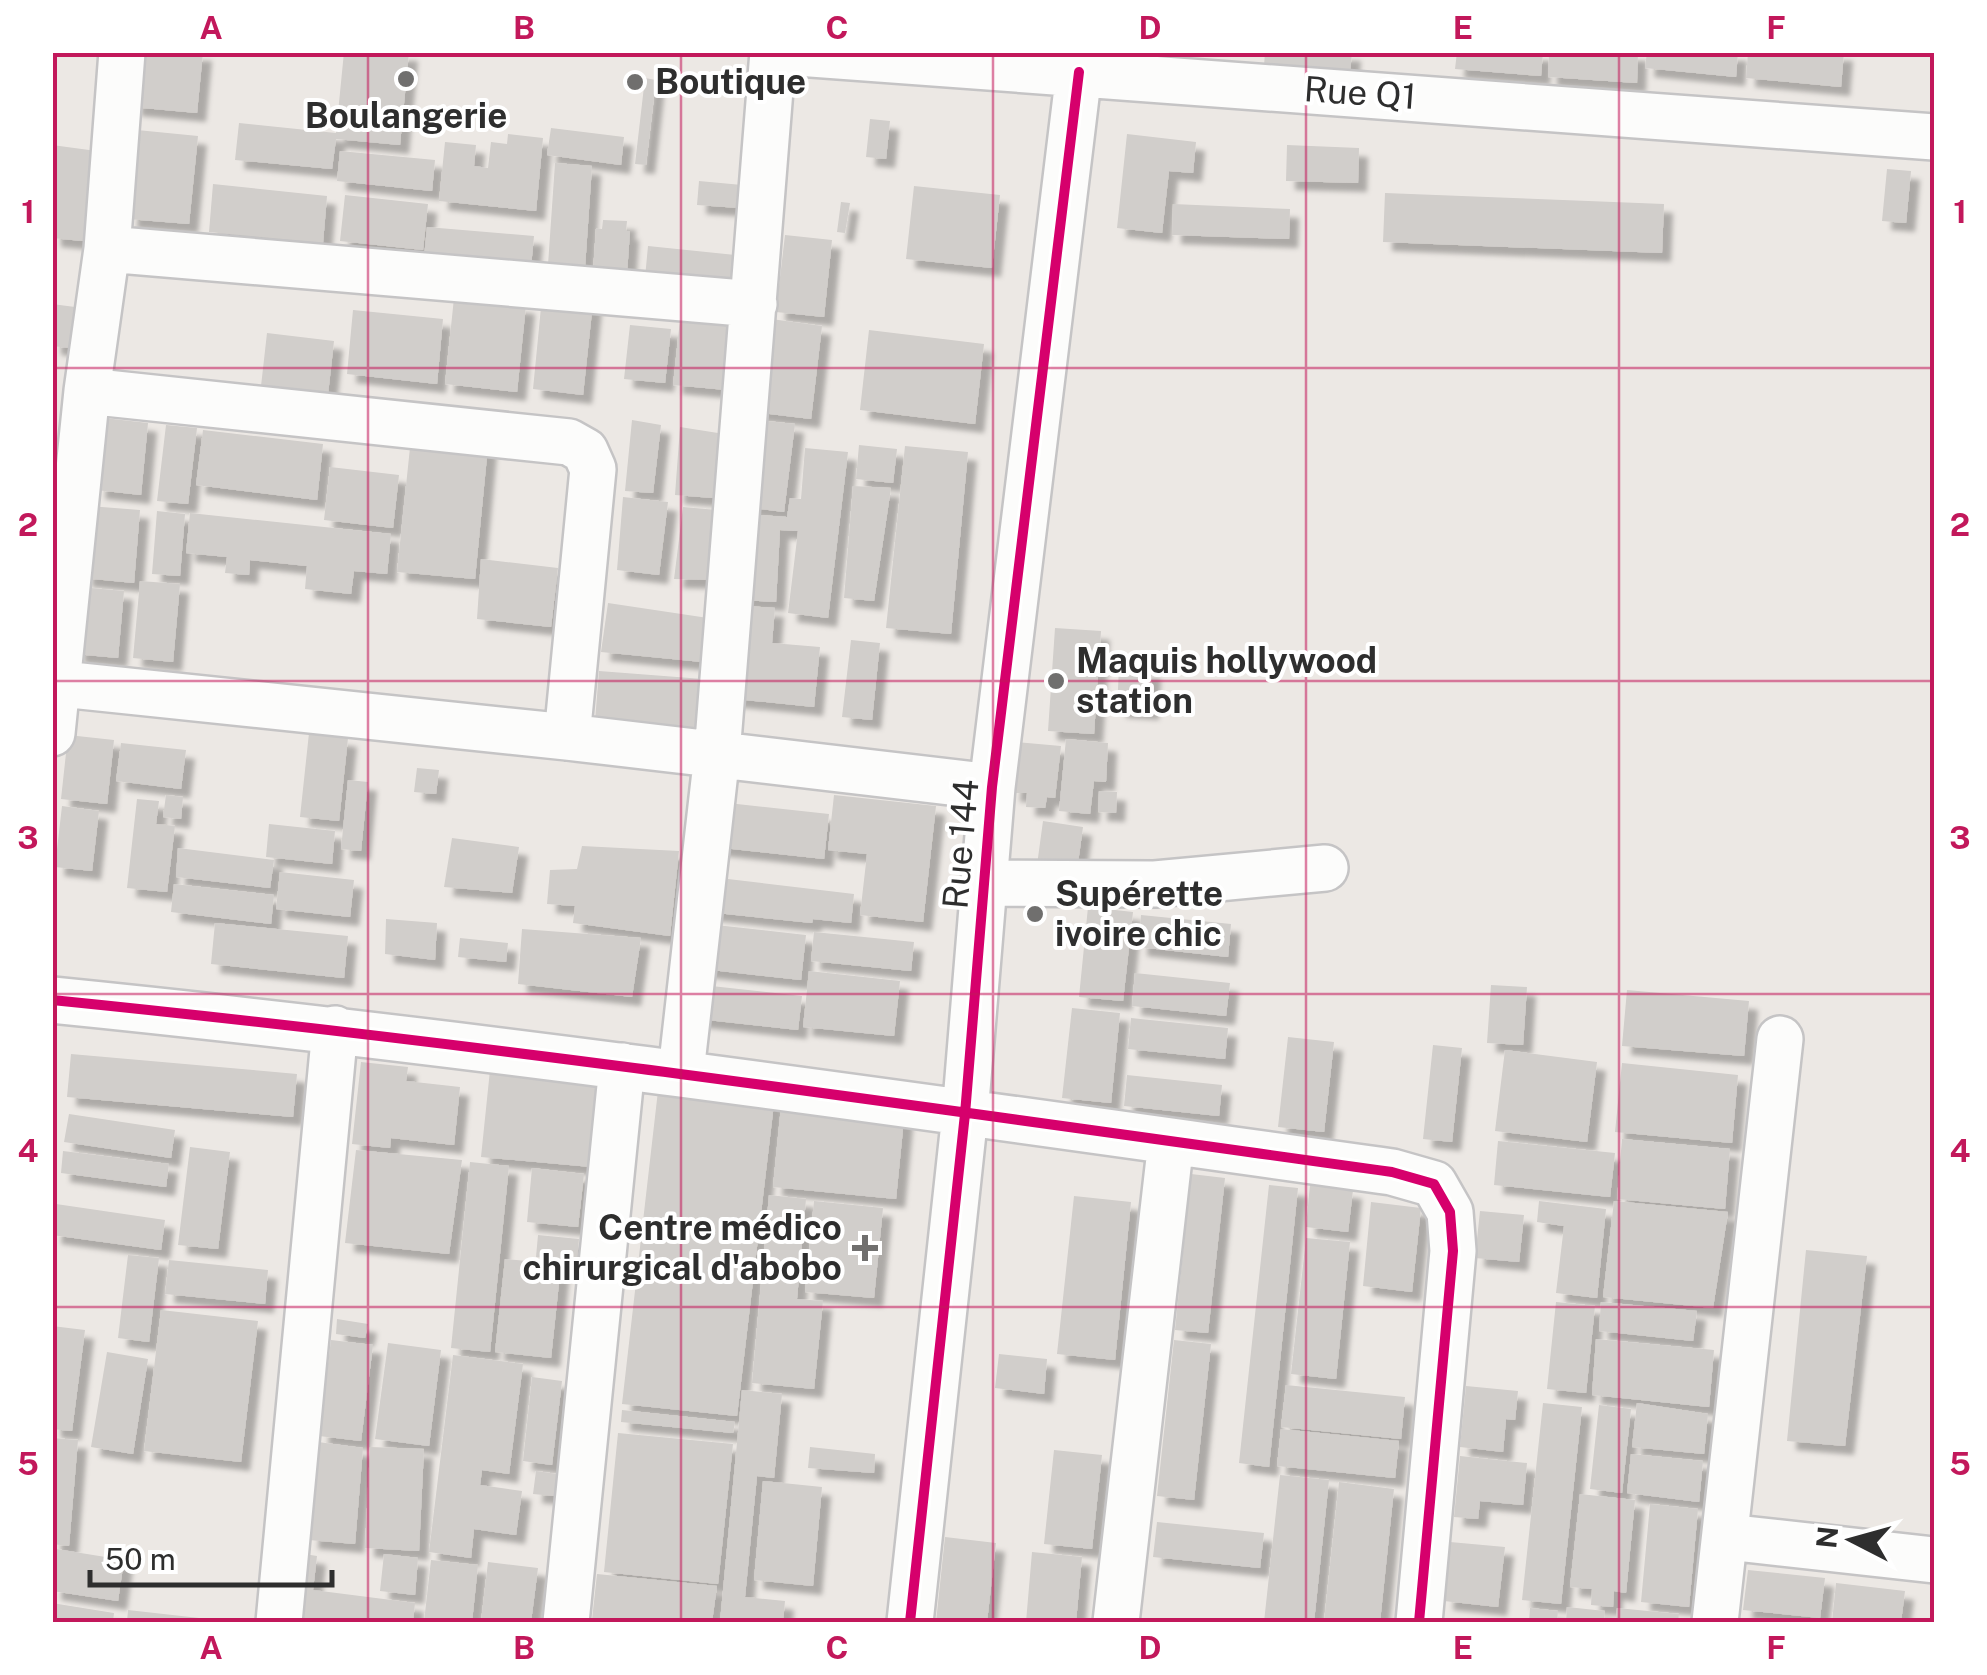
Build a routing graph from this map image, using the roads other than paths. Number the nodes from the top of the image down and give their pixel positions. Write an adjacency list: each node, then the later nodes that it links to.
1 (122, 52): 6 (street)
2 (773, 52): 7 (street)
3 (784, 52): 4 (street, Rue Q1)
4 (1078, 72): 5 (street, Rue Q1); 13 (street, Rue 144)
5 (1934, 137)
6 (107, 249): 7 (street); 8 (street)
7 (754, 304): 12 (street)
8 (87, 390): 9 (street); 11 (street)
9 (54, 683): 10 (street); 11 (street)
10 (52, 733)
11 (567, 737): 12 (street)
12 (716, 754): 13 (street); 20 (street)
13 (992, 788): 15 (street, Rue 144)
14 (1325, 868): 15 (street)
15 (986, 883): 21 (street, Rue 144)
16 (52, 1000): 17 (street)
17 (335, 1029): 19 (street); 25 (street)
18 (1780, 1040): 23 (street)
19 (622, 1066): 20 (street); 26 (street)
20 (681, 1072): 21 (street)
21 (965, 1114): 22 (street); 27 (street, Rue 144)
22 (1171, 1141): 28 (street); 29 (street)
23 (1727, 1537): 24 (street); 30 (street)
24 (1934, 1560)
25 (279, 1622)
26 (566, 1622)
27 (910, 1622)
28 (1116, 1622)
29 (1419, 1622)
30 (1715, 1622)

